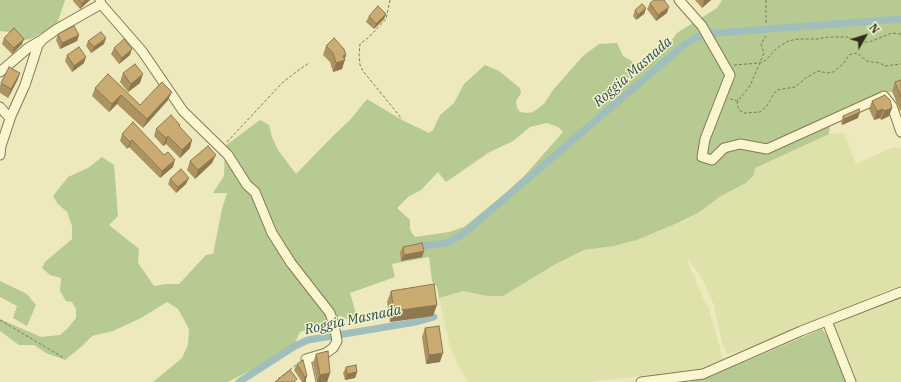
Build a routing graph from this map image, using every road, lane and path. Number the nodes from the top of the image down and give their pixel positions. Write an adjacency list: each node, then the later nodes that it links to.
1 (390, 0): 18 (path)
2 (679, 0): 12 (street)
3 (766, 0): 5 (path)
4 (100, 2): 8 (street); 26 (street)
5 (766, 24)
6 (901, 34): 10 (path)
7 (766, 36): 10 (path)
8 (42, 39): 13 (street); 17 (street)
9 (309, 63): 20 (path)
10 (760, 63): 12 (path); 15 (path)
11 (901, 64): 15 (path)
12 (725, 66): 19 (street)
13 (0, 72)
14 (729, 97): 15 (path)
15 (738, 102)
16 (0, 107): 17 (street)
17 (11, 116): 21 (street)
18 (402, 120)
19 (901, 132)
20 (227, 142)
21 (0, 155)
22 (901, 292): 24 (street)
23 (0, 320): 25 (path)
24 (827, 321): 29 (street); 30 (street)
25 (64, 358)
26 (306, 359): 27 (path); 28 (street)
27 (275, 382)
28 (311, 382)
29 (641, 382)
30 (851, 382)

